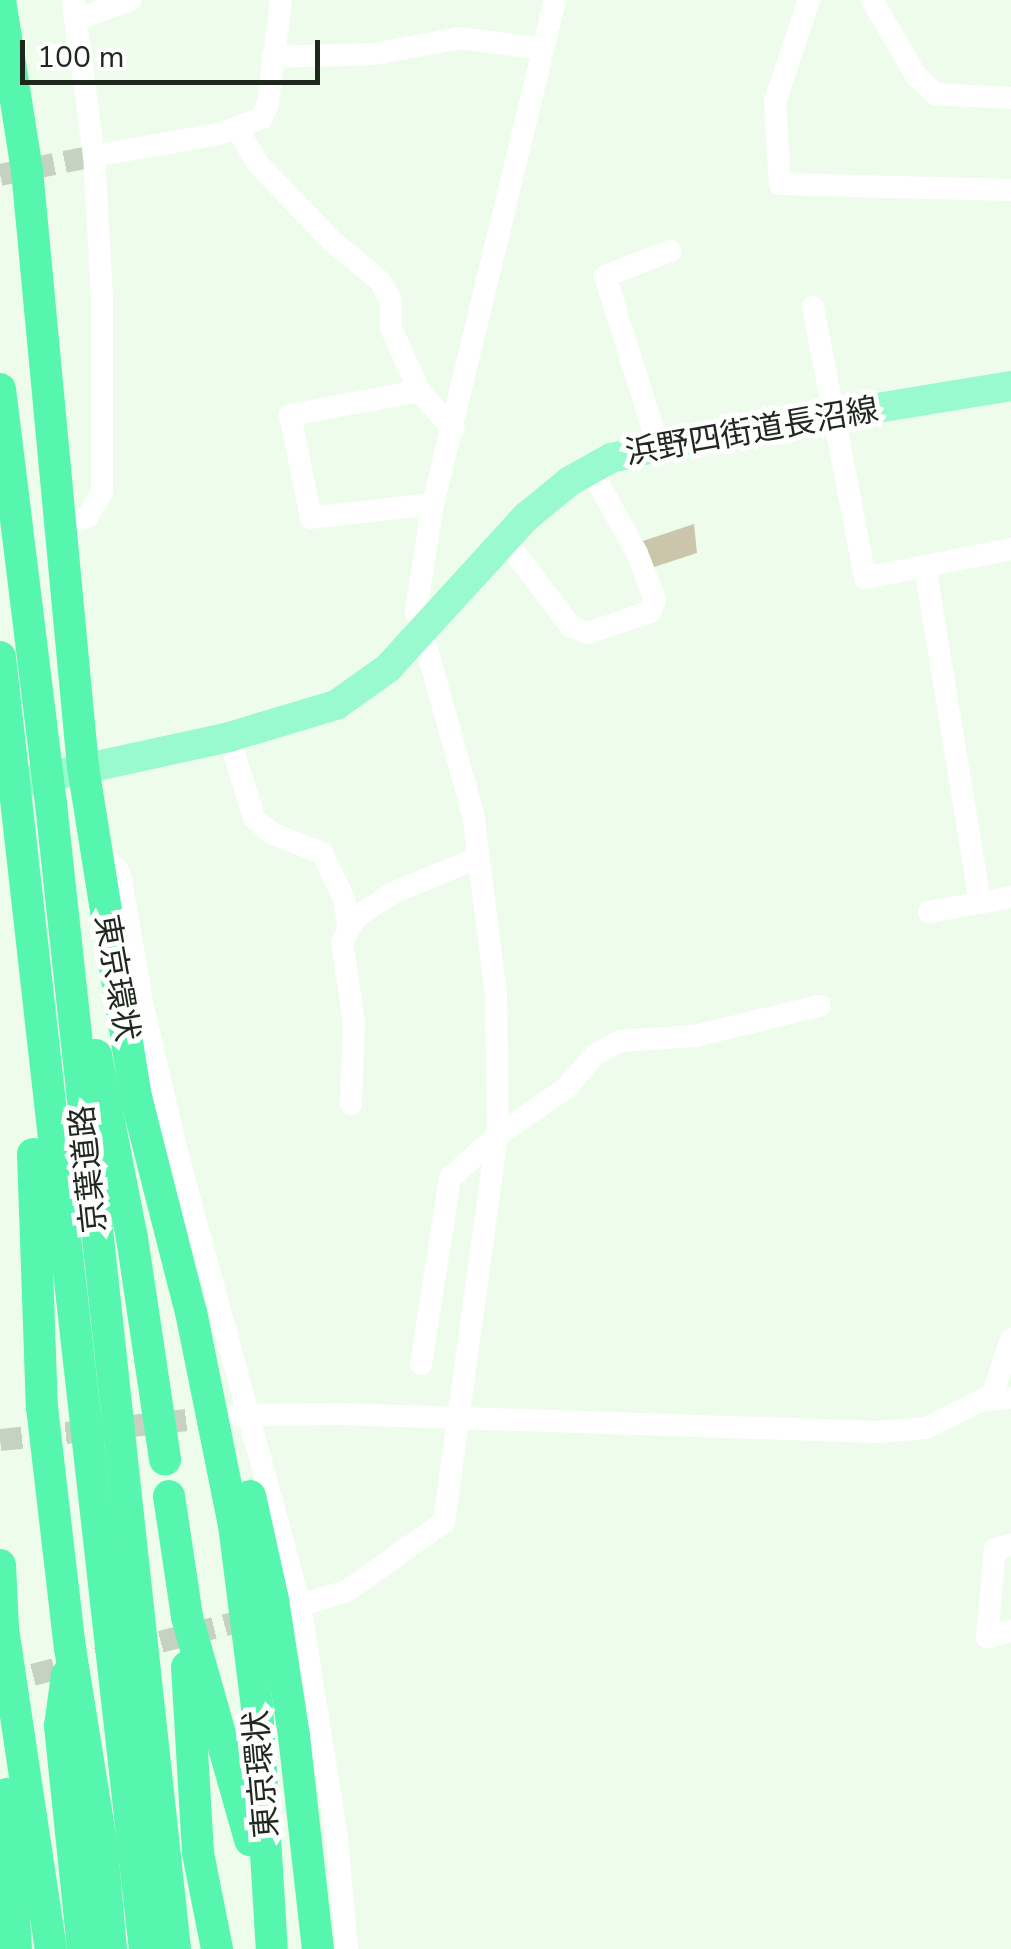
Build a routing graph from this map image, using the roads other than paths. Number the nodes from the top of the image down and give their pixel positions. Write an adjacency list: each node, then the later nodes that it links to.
1 (0, 0): 14 (highway, 東京環状)
2 (16, 0): 14 (street)
3 (131, 0): 8 (street)
4 (282, 0): 10 (street)
5 (554, 0): 9 (street)
6 (809, 0): 15 (street)
7 (872, 0): 11 (street)
8 (74, 10): 13 (street)
9 (543, 49): 10 (street); 22 (street)
10 (272, 57): 12 (street)
11 (1011, 98)
12 (237, 129): 13 (street); 20 (street)
13 (94, 156): 26 (street)
14 (27, 170): 26 (highway, 東京環状)
15 (1011, 190)
16 (670, 252): 23 (street)
17 (813, 307): 21 (street)
18 (1011, 386): 21 (main road, 浜野四街道長沼線)
19 (0, 389): 34 (highway, 京葉道路)
20 (419, 391): 22 (street); 25 (street)
21 (832, 418): 23 (main road, 浜野四街道長沼線); 29 (street)
22 (454, 430): 25 (street)
23 (658, 445): 24 (main road, 浜野四街道長沼線)
24 (590, 470): 27 (main road, 浜野四街道長沼線); 27 (street)
25 (433, 504): 30 (street)
26 (61, 524): 33 (highway, 東京環状)
27 (504, 538): 30 (main road, 浜野四街道長沼線)
28 (1011, 550): 29 (street)
29 (925, 566): 40 (street)
30 (419, 631): 32 (main road, 浜野四街道長沼線); 37 (street)
31 (0, 657): 34 (highway, 京葉道路)
32 (229, 737): 33 (main road, 浜野四街道長沼線); 42 (street)
33 (83, 768): 34 (main road, 浜野四街道長沼線); 35 (highway, 東京環状)
34 (23, 800): 36 (highway, 京葉道路); 39 (highway, 京葉道路)
35 (97, 854): 46 (highway, 東京環状); 50 (street)
36 (23, 857): 60 (highway); 65 (highway, 京葉道路)
37 (479, 857): 42 (street); 45 (street)
38 (1011, 897): 40 (street)
39 (61, 900): 52 (highway); 66 (highway, 京葉道路)
40 (980, 903): 41 (street)
41 (928, 912)
42 (349, 929): 44 (street)
43 (819, 1006): 45 (street)
44 (351, 1104)
45 (497, 1136): 48 (street); 51 (street)
46 (190, 1312): 69 (highway, 東京環状); 70 (highway)
47 (1011, 1339): 49 (street)
48 (421, 1364)
49 (1001, 1399): 51 (street)
50 (244, 1414): 51 (street); 56 (street)
51 (460, 1420): 56 (street)
52 (164, 1460)
53 (169, 1496): 57 (highway)
54 (1011, 1545): 59 (street)
55 (0, 1566): 58 (highway)
56 (294, 1607): 71 (street)
57 (187, 1617): 67 (highway); 68 (highway)
58 (4, 1629): 61 (highway); 62 (highway)
59 (1011, 1631)
60 (70, 1648): 63 (highway); 64 (highway)
61 (16, 1949)
62 (51, 1949)
63 (83, 1949)
64 (111, 1949)
65 (145, 1949)
66 (175, 1949)
67 (217, 1949)
68 (262, 1949)
69 (272, 1949)
70 (318, 1949)
71 (346, 1949)

